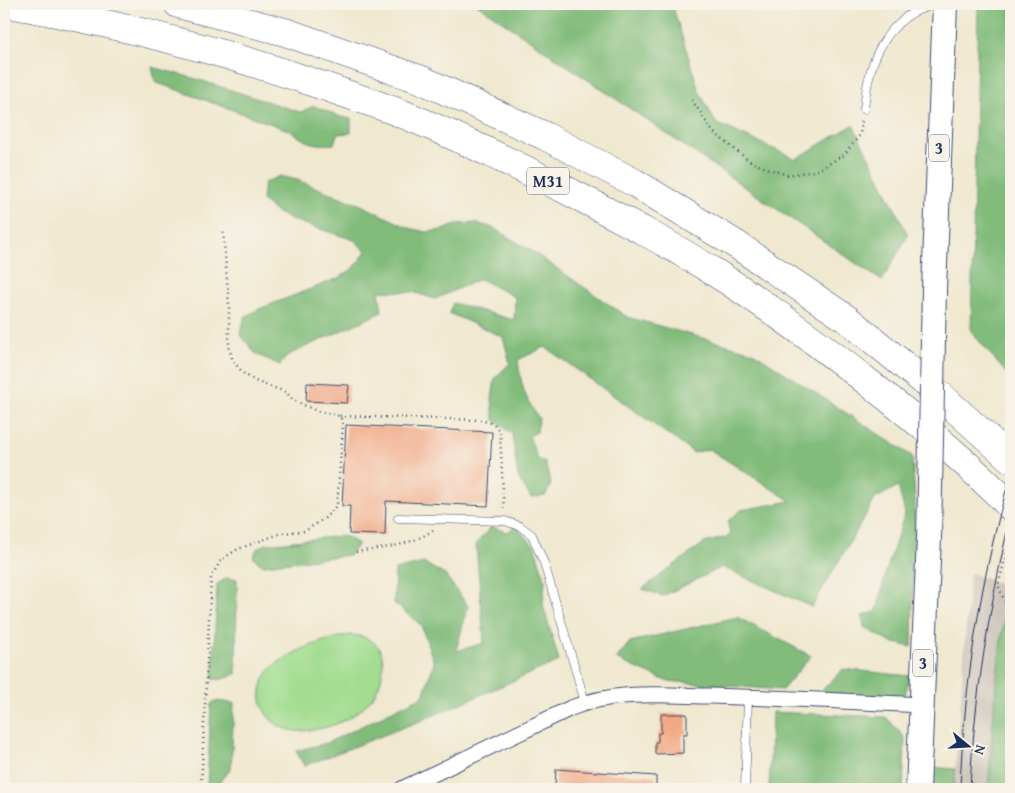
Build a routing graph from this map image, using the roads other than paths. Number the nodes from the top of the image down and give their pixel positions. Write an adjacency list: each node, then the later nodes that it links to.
1 (9, 4): 8 (highway, M31)
2 (178, 4): 5 (highway, M31)
3 (250, 4): 5 (highway)
4 (945, 4): 6 (lane); 12 (main road, 3, bridge)
5 (285, 32): 7 (highway, M31)
6 (864, 109)
7 (1011, 459)
8 (1011, 507)
9 (398, 518): 11 (lane)
10 (748, 697): 11 (street); 12 (street); 14 (lane)
11 (585, 702): 13 (street)
12 (922, 705): 15 (main road, 3)
13 (402, 789)
14 (745, 789)
15 (918, 789)

